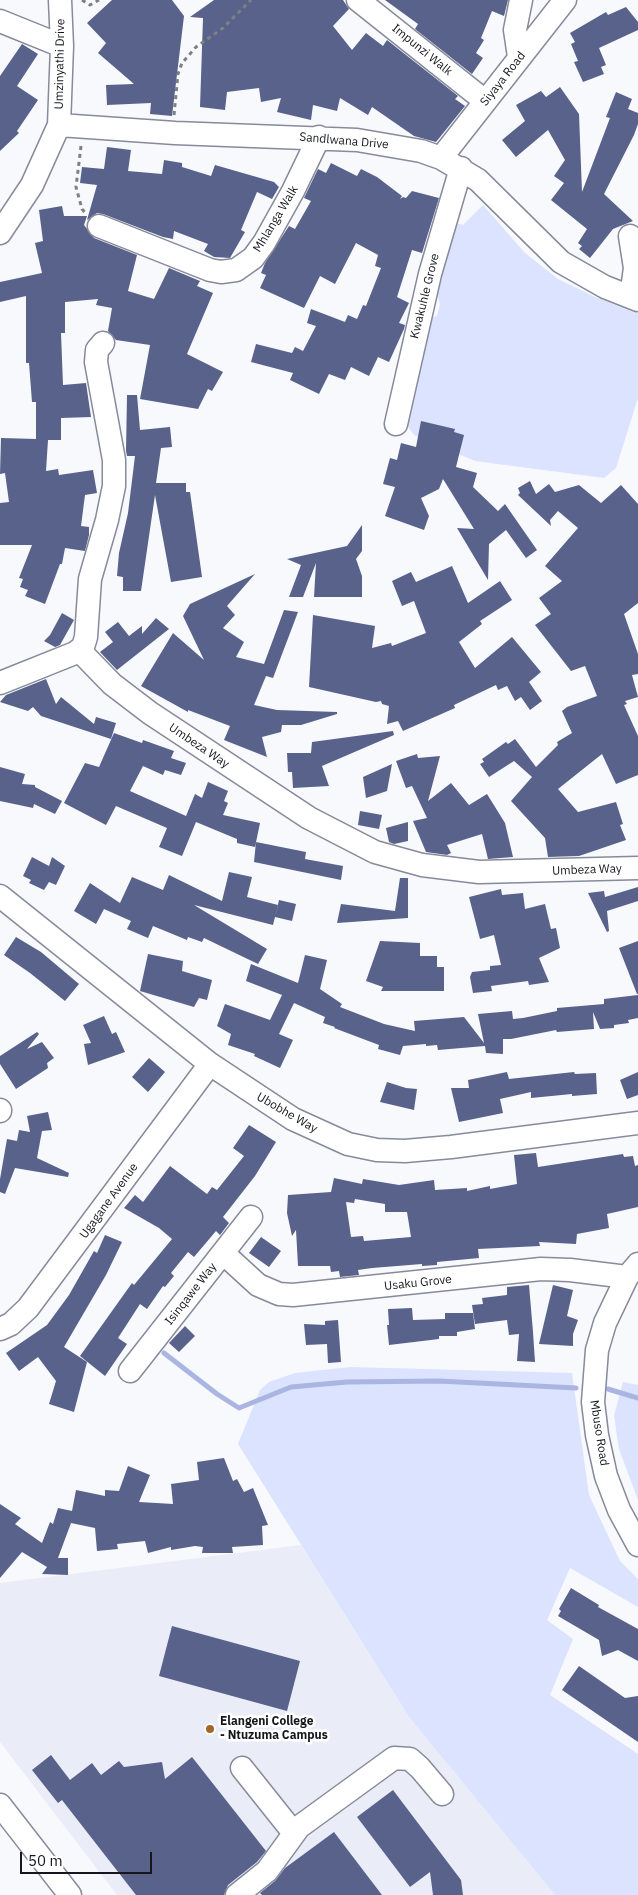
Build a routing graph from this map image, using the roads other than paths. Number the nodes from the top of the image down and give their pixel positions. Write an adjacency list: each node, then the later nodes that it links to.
1 (60, 0): 6 (street, Umzinyathi Drive)
2 (358, 0): 8 (street, Impunzi Walk)
3 (521, 0): 7 (street)
4 (565, 0): 7 (street, Siyaya Road)
5 (0, 21): 6 (street)
6 (62, 46): 9 (street, Umzinyathi Drive)
7 (519, 57): 8 (street, Siyaya Road)
8 (485, 101): 11 (street, Siyaya Road)
9 (59, 125): 10 (street, Sandlwana Drive); 13 (street, Umzinyathi Drive)
10 (319, 137): 11 (street, Sandlwana Drive); 12 (street, Mhlanga Walk)
11 (451, 163): 15 (street, Sandlwana Drive); 17 (street, Kwakuhle Grove)
12 (100, 226)
13 (0, 233)
14 (630, 236): 15 (street)
15 (635, 298)
16 (103, 343): 18 (street)
17 (396, 424)
18 (79, 650): 19 (street); 20 (street, Umbeza Way)
19 (0, 683)
20 (638, 868)
21 (0, 896): 22 (street, Ubobhe Way)
22 (210, 1064): 23 (street, Ubobhe Way); 27 (street, Ugagane Avenue)
23 (638, 1123)
24 (251, 1217): 25 (street, Isinqawe Way)
25 (223, 1254): 26 (street, Usaku Grove); 28 (street, Isinqawe Way)
26 (632, 1270): 29 (street, Mbuso Road)
27 (0, 1329)
28 (130, 1371)
29 (638, 1545)
30 (242, 1768): 33 (street)
31 (442, 1794): 33 (street)
32 (0, 1805): 34 (street)
33 (293, 1832): 35 (street)
34 (70, 1895)
35 (237, 1895)

